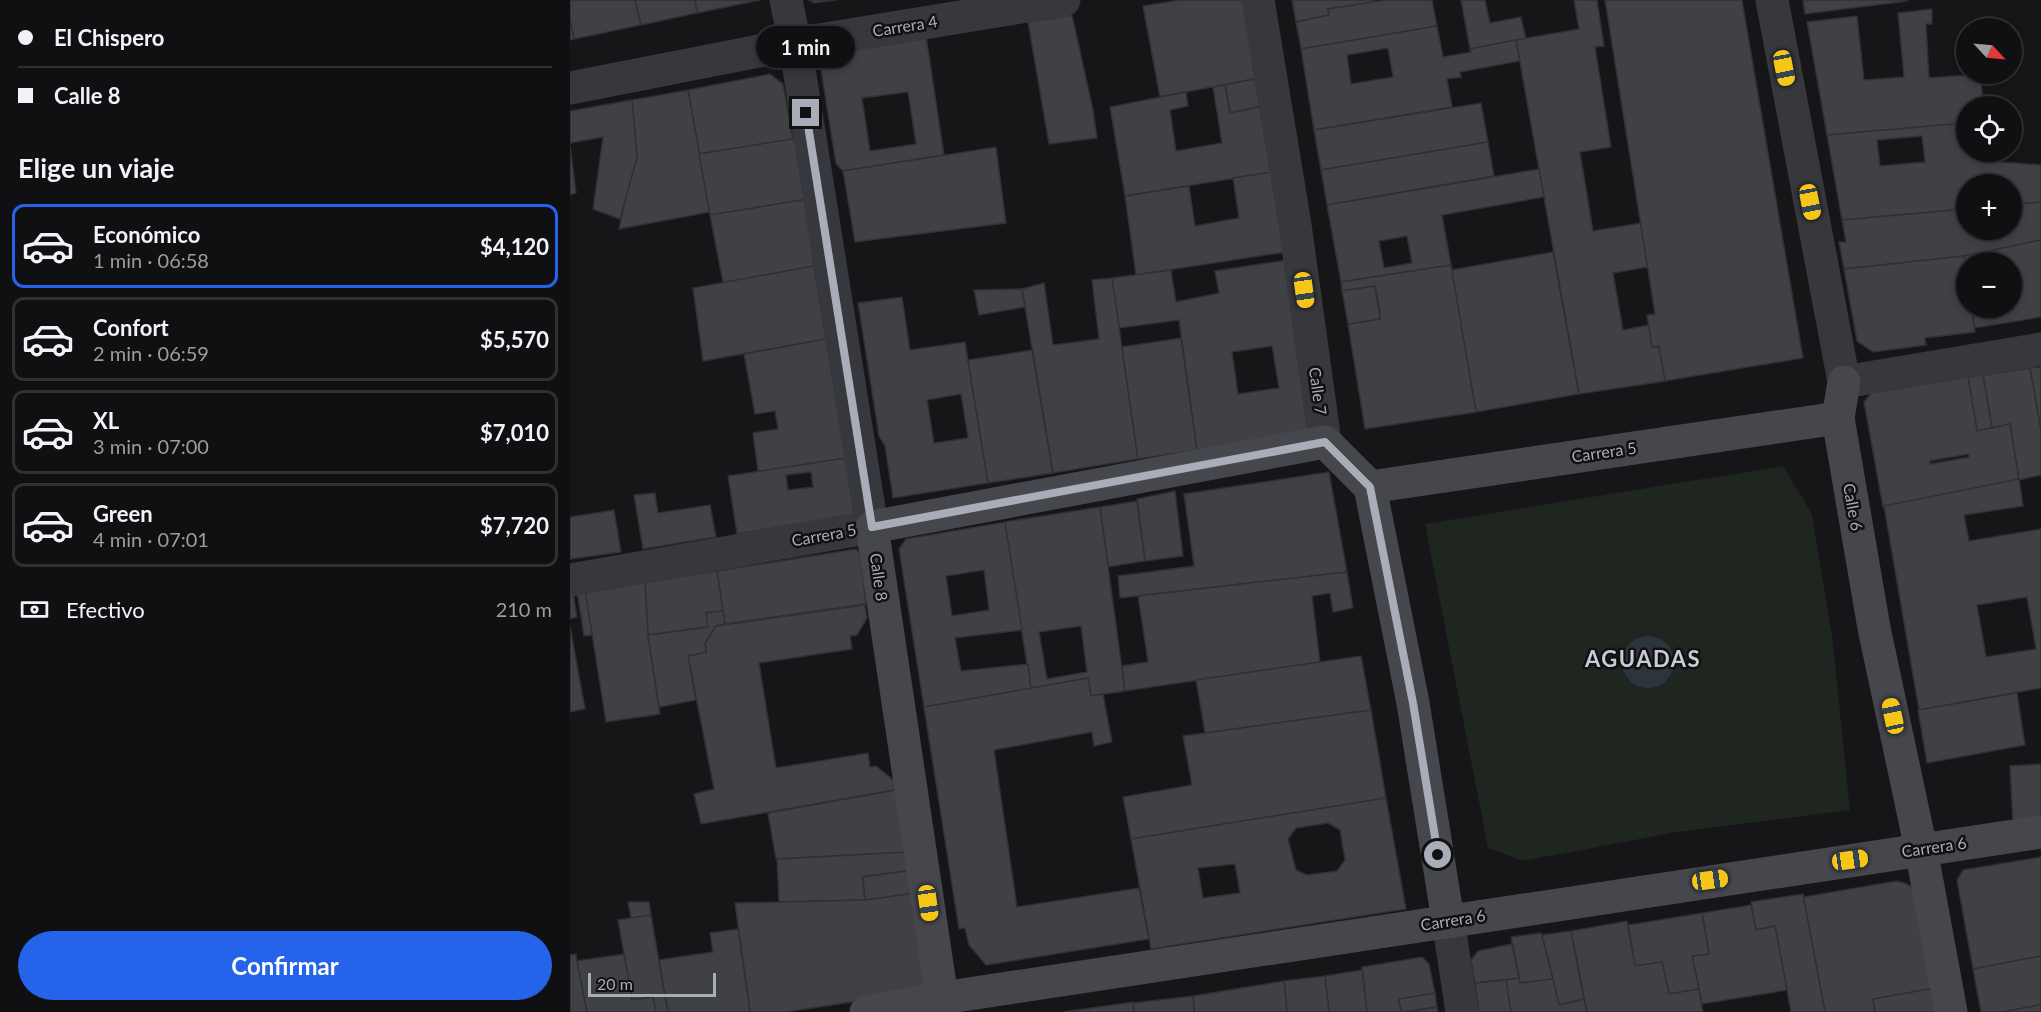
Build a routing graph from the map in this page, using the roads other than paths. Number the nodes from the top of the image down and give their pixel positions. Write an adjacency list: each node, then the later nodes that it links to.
1 (786, 0): 5 (street, Calle 8)
2 (1064, 0): 5 (street, Carrera 4)
3 (1258, 0): 10 (street, Calle 7)
4 (1772, 0): 8 (street, Calle 6)
5 (795, 44): 6 (street, Carrera 4); 12 (street, Calle 8)
6 (570, 88)
7 (2041, 349): 8 (street)
8 (1844, 382): 9 (main road, Calle 6)
9 (1838, 418): 11 (main road, Carrera 5); 15 (main road, Calle 6)
10 (1325, 442): 11 (main road); 12 (main road, Carrera 5)
11 (1370, 487): 16 (main road)
12 (872, 527): 13 (street, Carrera 5); 17 (main road, Calle 8)
13 (570, 580)
14 (2041, 832): 15 (main road, Carrera 6)
15 (1921, 849): 16 (main road, Carrera 6); 20 (main road, Calle 6)
16 (1448, 920): 17 (main road, Carrera 6); 19 (street)
17 (943, 1005): 18 (main road, Carrera 6)
18 (866, 1012)
19 (1462, 1012)
20 (1952, 1012)

